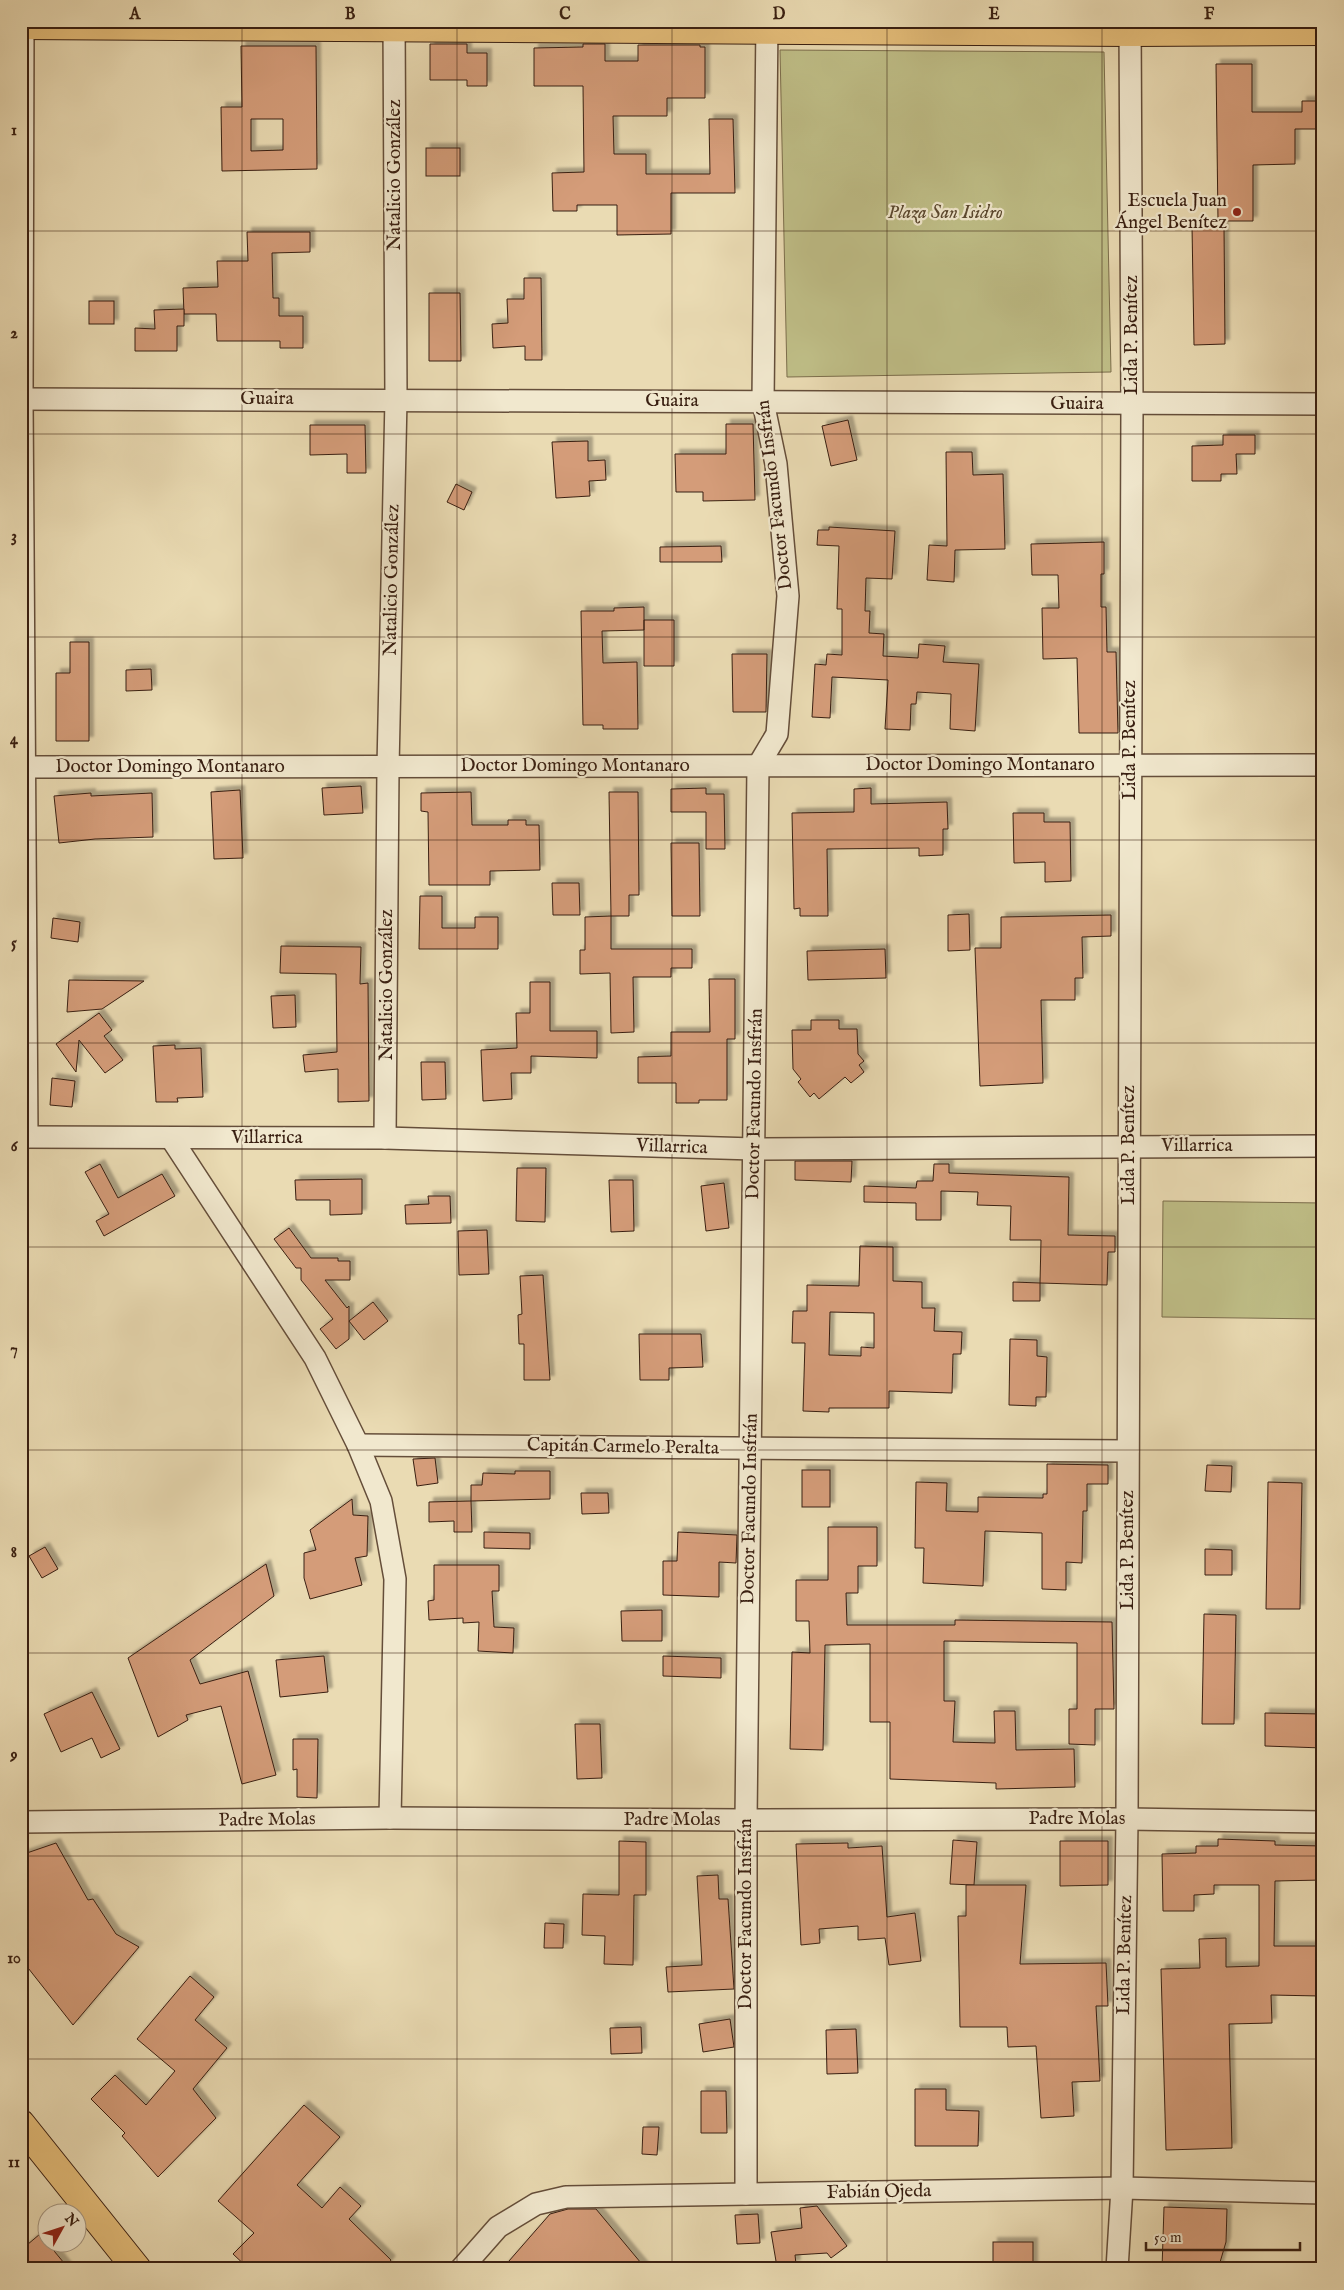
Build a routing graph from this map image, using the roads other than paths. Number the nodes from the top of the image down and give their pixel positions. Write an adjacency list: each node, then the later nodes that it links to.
1 (22, 24): 2 (main road); 6 (street)
2 (394, 24): 3 (main road); 7 (street, Natalicio González)
3 (767, 26): 4 (main road); 8 (street, Doctor Facundo Insfrán)
4 (1130, 27): 5 (main road); 9 (street, Lida P. Benítez)
5 (1323, 31)
6 (22, 399): 7 (street, Guaira); 14 (street)
7 (396, 399): 8 (street, Guaira); 15 (street, Natalicio González)
8 (763, 402): 9 (street, Guaira); 13 (street, Doctor Facundo Insfrán)
9 (1132, 404): 10 (street, Guaira); 11 (street, Lida P. Benítez)
10 (1323, 404)
11 (1129, 765): 12 (street, Doctor Domingo Montanaro); 13 (street, Doctor Domingo Montanaro); 20 (street, Lida P. Benítez)
12 (1323, 765)
13 (758, 766): 15 (street, Doctor Domingo Montanaro); 21 (street, Doctor Facundo Insfrán)
14 (23, 767): 15 (street, Doctor Domingo Montanaro); 16 (street)
15 (388, 767): 18 (street, Natalicio González)
16 (24, 1137): 17 (street, Villarrica)
17 (171, 1138): 18 (street, Villarrica); 22 (street)
18 (385, 1138): 21 (street, Villarrica)
19 (1323, 1146): 20 (street, Villarrica)
20 (1129, 1147): 21 (street, Villarrica); 24 (street, Lida P. Benítez)
21 (754, 1150): 23 (street, Doctor Facundo Insfrán)
22 (358, 1445): 23 (street, Capitán Carmelo Peralta); 25 (street)
23 (751, 1448): 24 (street, Capitán Carmelo Peralta); 27 (street, Doctor Facundo Insfrán)
24 (1128, 1451): 26 (street, Lida P. Benítez)
25 (390, 1818): 27 (street, Padre Molas); 28 (street, Padre Molas)
26 (1127, 1819): 27 (street, Padre Molas); 29 (street, Padre Molas); 31 (street, Lida P. Benítez)
27 (746, 1820): 33 (street, Doctor Facundo Insfrán)
28 (21, 1822)
29 (1323, 1822)
30 (21, 2124): 34 (main road)
31 (1122, 2188): 32 (street, Fabián Ojeda); 33 (street, Fabián Ojeda); 36 (street, Lida P. Benítez)
32 (1323, 2193)
33 (746, 2194): 35 (street, Fabián Ojeda)
34 (137, 2269)
35 (461, 2269)
36 (1117, 2269)

